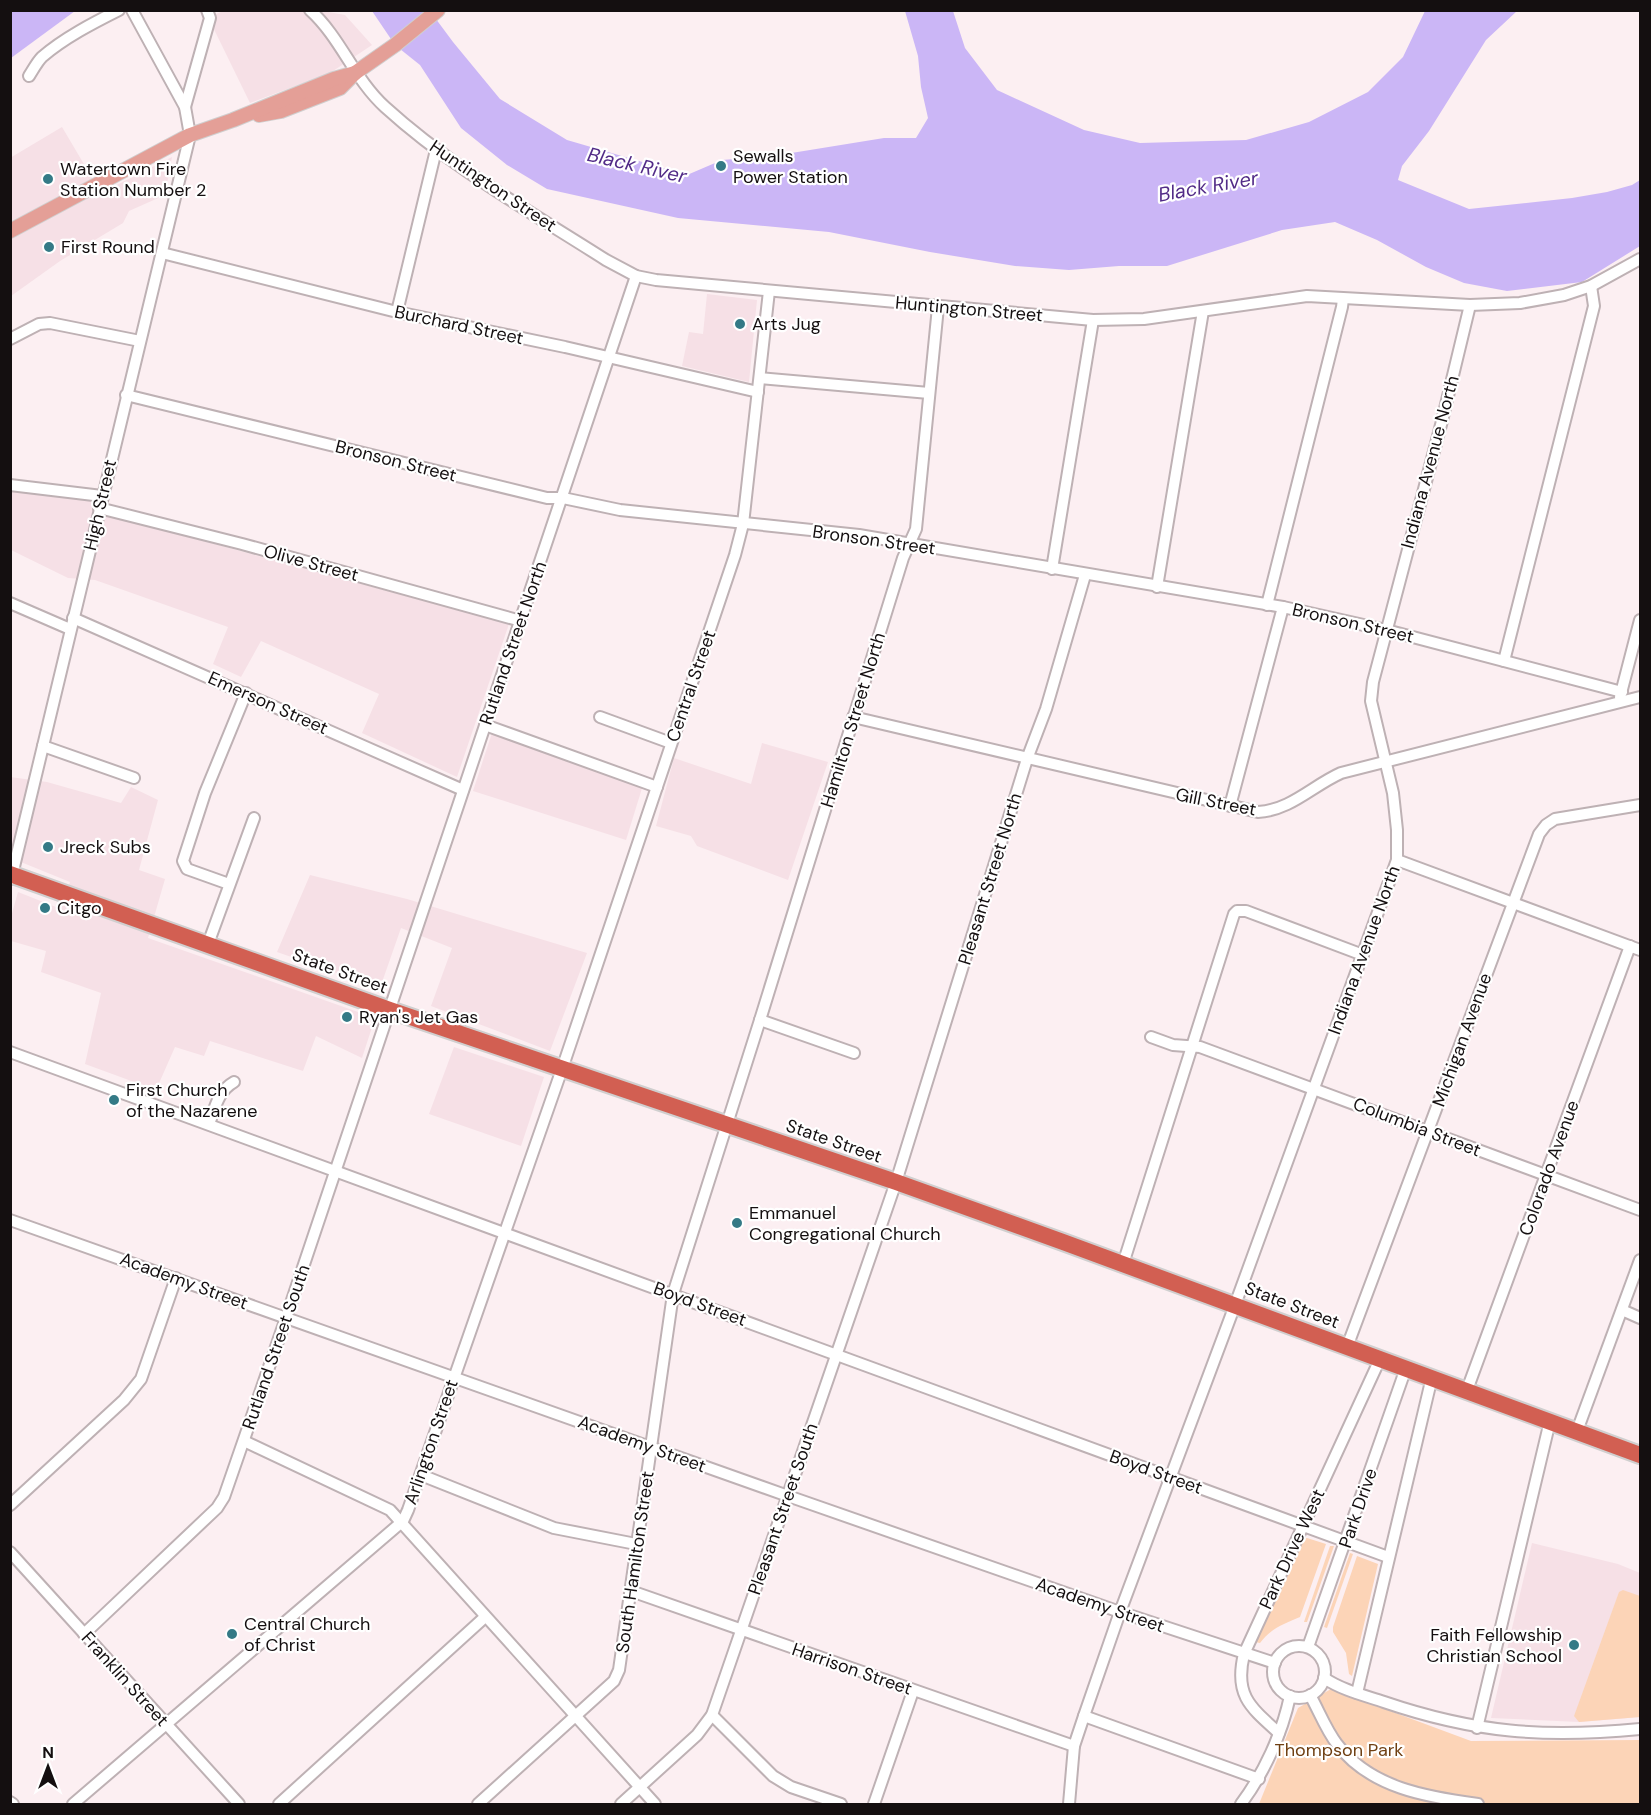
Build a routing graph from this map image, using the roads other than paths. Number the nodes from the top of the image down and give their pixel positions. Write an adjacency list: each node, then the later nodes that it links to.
1 (119, 10): 7 (street)
2 (132, 10): 8 (street)
3 (207, 10): 8 (street)
4 (310, 10): 6 (street, Huntington Street)
5 (438, 10): 6 (main road)
6 (356, 73): 9 (main road); 10 (street, Huntington Street)
7 (28, 76)
8 (185, 107): 9 (street)
9 (190, 135): 11 (main road); 12 (street, High Street)
10 (436, 150): 14 (street, Huntington Street); 20 (street)
11 (10, 231)
12 (162, 253): 20 (street, Burchard Street); 24 (street, High Street)
13 (1641, 260): 15 (street, Huntington Street)
14 (636, 276): 16 (street, Huntington Street); 25 (street, Rutland Street North)
15 (1591, 286): 18 (street, Huntington Street); 47 (street)
16 (769, 291): 19 (street, Huntington Street); 26 (street, Central Street)
17 (1342, 299): 18 (street, Huntington Street); 21 (street, Huntington Street); 40 (street)
18 (1470, 305): 46 (street, Indiana Avenue North)
19 (938, 307): 22 (street, Huntington Street); 28 (street, Hamilton Street North)
20 (397, 312): 25 (street, Burchard Street)
21 (1203, 312): 22 (street, Huntington Street); 38 (street)
22 (1094, 320): 36 (street)
23 (10, 339): 24 (street)
24 (140, 341): 29 (street, High Street)
25 (609, 358): 27 (street, Burchard Street); 32 (street, Rutland Street North)
26 (760, 378): 27 (street, Central Street); 28 (street)
27 (758, 392): 34 (street, Central Street)
28 (930, 393): 35 (street, Hamilton Street North)
29 (126, 395): 31 (street, High Street); 32 (street, Bronson Street)
30 (10, 485): 31 (street)
31 (102, 496): 33 (street, High Street)
32 (563, 498): 34 (street, Bronson Street); 44 (street, Rutland Street North)
33 (99, 508): 42 (street, High Street); 44 (street, Olive Street)
34 (743, 524): 35 (street, Bronson Street); 54 (street, Central Street)
35 (911, 544): 36 (street, Bronson Street); 52 (street, Hamilton Street North)
36 (1052, 569): 37 (street, Bronson Street)
37 (1084, 575): 38 (street, Bronson Street); 56 (street, Pleasant Street North)
38 (1157, 586): 40 (street, Bronson Street)
39 (10, 603): 45 (street)
40 (1267, 604): 41 (street, Bronson Street)
41 (1283, 607): 46 (street, Bronson Street); 62 (street)
42 (73, 618): 45 (street, High Street); 48 (street, Emerson Street)
43 (1641, 620): 49 (street)
44 (521, 621): 53 (street, Rutland Street North)
45 (70, 629): 55 (street, High Street)
46 (1386, 630): 47 (street, Bronson Street); 57 (street, Indiana Avenue North)
47 (1504, 661): 49 (street, Bronson Street)
48 (246, 693): 60 (street, Emerson Street); 66 (street)
49 (1620, 697): 50 (street, Gill Street); 57 (street, Gill Street)
50 (1641, 697)
51 (600, 717): 54 (street)
52 (853, 717): 56 (street, Gill Street); 72 (street, Hamilton Street North)
53 (485, 725): 59 (street); 60 (street, Rutland Street North)
54 (672, 744): 59 (street, Central Street)
55 (43, 746): 58 (street); 65 (street, High Street)
56 (1027, 759): 62 (street, Gill Street); 85 (street, Pleasant Street North)
57 (1386, 763): 62 (street, Gill Street); 64 (street, Indiana Avenue North)
58 (134, 778)
59 (657, 787): 77 (street, Central Street)
60 (463, 790): 71 (street, Rutland Street North)
61 (1641, 805): 67 (street, Michigan Avenue)
62 (1230, 806)
63 (254, 818): 66 (street)
64 (1397, 860): 67 (street); 70 (street, Indiana Avenue North)
65 (11, 876): 68 (highway, State Street)
66 (229, 884): 68 (street)
67 (1512, 903): 69 (street); 82 (street, Michigan Avenue)
68 (208, 944): 71 (highway, State Street)
69 (1636, 948): 84 (street, Colorado Avenue)
70 (1363, 955): 74 (street); 79 (street, Indiana Avenue North)
71 (390, 1010): 77 (highway, State Street); 83 (street, Rutland Street South)
72 (760, 1020): 76 (street); 81 (street, Hamilton Street North)
73 (1151, 1037): 74 (street, Columbia Street)
74 (1192, 1046): 79 (street, Columbia Street); 90 (street)
75 (10, 1052): 80 (street, Boyd Street)
76 (854, 1053)
77 (562, 1068): 81 (highway, State Street); 88 (street, Arlington Street)
78 (234, 1082): 80 (street)
79 (1314, 1088): 82 (street, Columbia Street); 93 (street, Indiana Avenue North)
80 (209, 1124): 83 (street, Boyd Street)
81 (726, 1124): 85 (highway, State Street); 92 (street, South Hamilton Street)
82 (1428, 1131): 84 (street, Columbia Street); 97 (street, Michigan Avenue)
83 (336, 1170): 88 (street, Boyd Street); 95 (street, Rutland Street South)
84 (1546, 1175): 86 (street, Columbia Street); 103 (street, Colorado Avenue)
85 (896, 1182): 90 (highway, State Street); 98 (street, Pleasant Street South)
86 (1641, 1210)
87 (10, 1220): 91 (street, Academy Street)
88 (504, 1233): 92 (street, Boyd Street); 102 (street, Arlington Street)
89 (1641, 1260): 94 (street)
90 (1123, 1264): 93 (highway, State Street)
91 (176, 1278): 95 (street, Academy Street); 112 (street)
92 (673, 1294): 98 (street, Boyd Street); 107 (street, South Hamilton Street)
93 (1235, 1305): 97 (highway, State Street); 110 (street, Indiana Avenue North)
94 (1622, 1310): 96 (street); 105 (street)
95 (286, 1318): 102 (street, Academy Street); 106 (street, Rutland Street South)
96 (1641, 1318)
97 (1347, 1347): 99 (highway, State Street)
98 (836, 1354): 110 (street, Boyd Street); 111 (street, Pleasant Street South)
99 (1380, 1359): 100 (highway, State Street); 114 (street, Park Drive West)
100 (1406, 1368): 101 (highway, State Street); 115 (street, Park Drive)
101 (1432, 1377): 103 (highway, State Street); 118 (street)
102 (454, 1378): 107 (street, Academy Street); 109 (street, Arlington Street)
103 (1467, 1390): 104 (highway, State Street)
104 (1550, 1421): 105 (highway, State Street); 136 (street)
105 (1576, 1431): 108 (highway, State Street)
106 (244, 1441): 113 (street); 123 (street, Rutland Street South)
107 (651, 1448): 111 (street, Academy Street); 116 (street, South Hamilton Street)
108 (1641, 1455)
109 (421, 1475): 113 (street, Arlington Street); 116 (street)
110 (1171, 1477): 114 (street, Boyd Street); 120 (street, Indiana Avenue North)
111 (788, 1497): 120 (street, Academy Street); 122 (street, Pleasant Street South)
112 (10, 1504)
113 (403, 1521): 121 (street); 135 (street, Arlington Street)
114 (1303, 1526): 115 (street, Boyd Street); 125 (street, Park Drive West)
115 (1346, 1542): 118 (street, Boyd Street); 124 (street, Park Drive)
116 (636, 1544): 119 (street, South Hamilton Street)
117 (10, 1552): 123 (street, Franklin Street)
118 (1388, 1557): 129 (street)
119 (631, 1591): 122 (street, Harrison Street); 134 (street, South Hamilton Street)
120 (1120, 1612): 125 (street, Academy Street); 133 (street, Indiana Avenue North)
121 (485, 1617): 134 (street); 144 (street)
122 (741, 1630): 128 (street, Harrison Street); 132 (street, Pleasant Street South)
123 (84, 1634): 135 (street, Franklin Street)
124 (1308, 1647): 126 (street); 127 (street)
125 (1244, 1654): 126 (street, Academy Street); 138 (street, Park Drive West)
126 (1275, 1663): 131 (street)
127 (1324, 1678): 129 (street); 130 (street)
128 (914, 1691): 139 (street, Harrison Street); 149 (street)
129 (1357, 1693): 136 (street)
130 (1311, 1695): 131 (street); 152 (street)
131 (1290, 1696): 138 (street)
132 (712, 1715): 141 (street, Pleasant Street South); 148 (street)
133 (1084, 1716): 139 (street, Indiana Avenue North); 140 (street)
134 (576, 1717): 141 (street); 145 (street, South Hamilton Street)
135 (166, 1724): 142 (street, Arlington Street); 143 (street, Franklin Street)
136 (1477, 1728): 137 (street)
137 (1641, 1730)
138 (1279, 1733): 140 (street)
139 (1074, 1746): 150 (street, Indiana Avenue North)
140 (1259, 1779): 151 (street)
141 (639, 1788): 146 (street, Pleasant Street South); 147 (street)
142 (73, 1804)
143 (239, 1804)
144 (279, 1804)
145 (478, 1804)
146 (621, 1804)
147 (655, 1804)
148 (841, 1804)
149 (874, 1804)
150 (1069, 1804)
151 (1241, 1804)
152 (1478, 1804)

